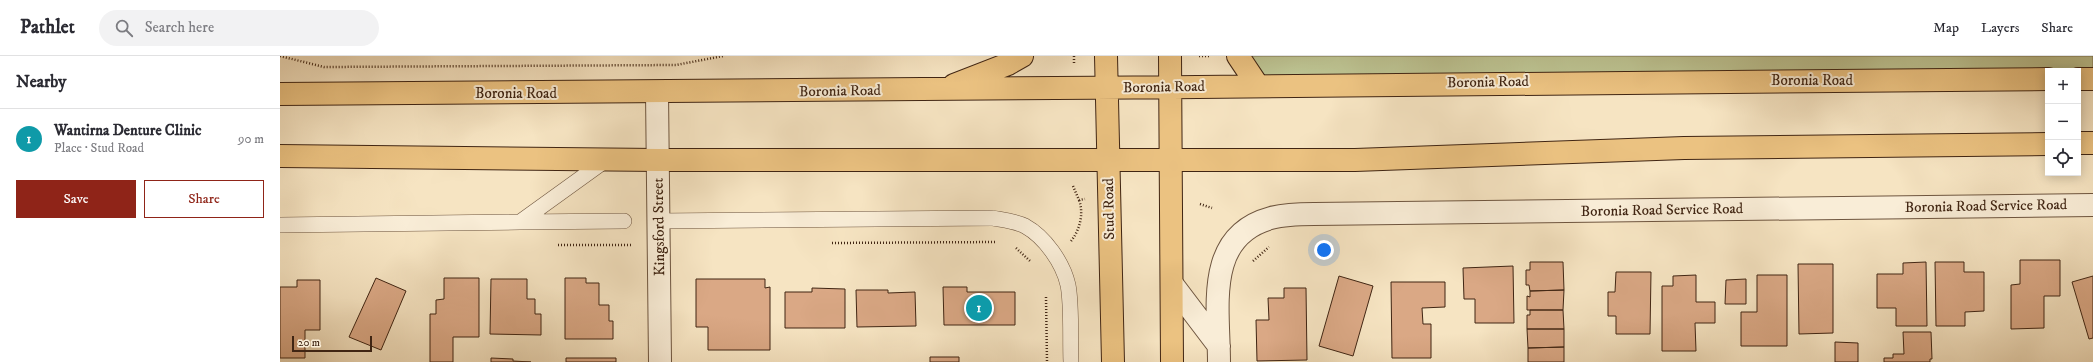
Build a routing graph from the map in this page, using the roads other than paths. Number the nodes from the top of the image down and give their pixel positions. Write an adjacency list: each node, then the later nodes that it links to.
1 (1022, 56): 11 (main road)
2 (1106, 56): 10 (main road, Stud Road)
3 (1170, 56): 9 (main road)
4 (1238, 56): 8 (main road)
5 (2045, 79): 8 (main road, Boronia Road)
6 (2081, 79): 7 (main road)
7 (2093, 79)
8 (1258, 86): 9 (main road, Boronia Road)
9 (1171, 87): 10 (main road, Boronia Road); 21 (main road)
10 (1107, 88): 11 (main road, Boronia Road); 20 (main road, Stud Road)
11 (942, 89): 12 (main road, Boronia Road)
12 (657, 93): 13 (main road, Boronia Road); 19 (street, Kingsford Street)
13 (280, 94)
14 (2081, 143): 15 (main road)
15 (2093, 143)
16 (2045, 144): 21 (main road)
17 (280, 156): 18 (main road)
18 (606, 160): 19 (main road); 24 (lane)
19 (658, 160): 20 (main road); 23 (street, Kingsford Street)
20 (1108, 161): 21 (main road); 31 (main road, Stud Road)
21 (1171, 161): 27 (main road)
22 (2093, 205): 28 (street, Boronia Road Service Road)
23 (658, 221): 29 (street, Kingsford Street); 30 (lane)
24 (520, 222): 25 (lane); 26 (lane)
25 (624, 222)
26 (280, 225)
27 (1172, 284): 28 (street); 32 (main road)
28 (1219, 354)
29 (660, 362)
30 (1071, 362)
31 (1113, 362)
32 (1172, 362)

